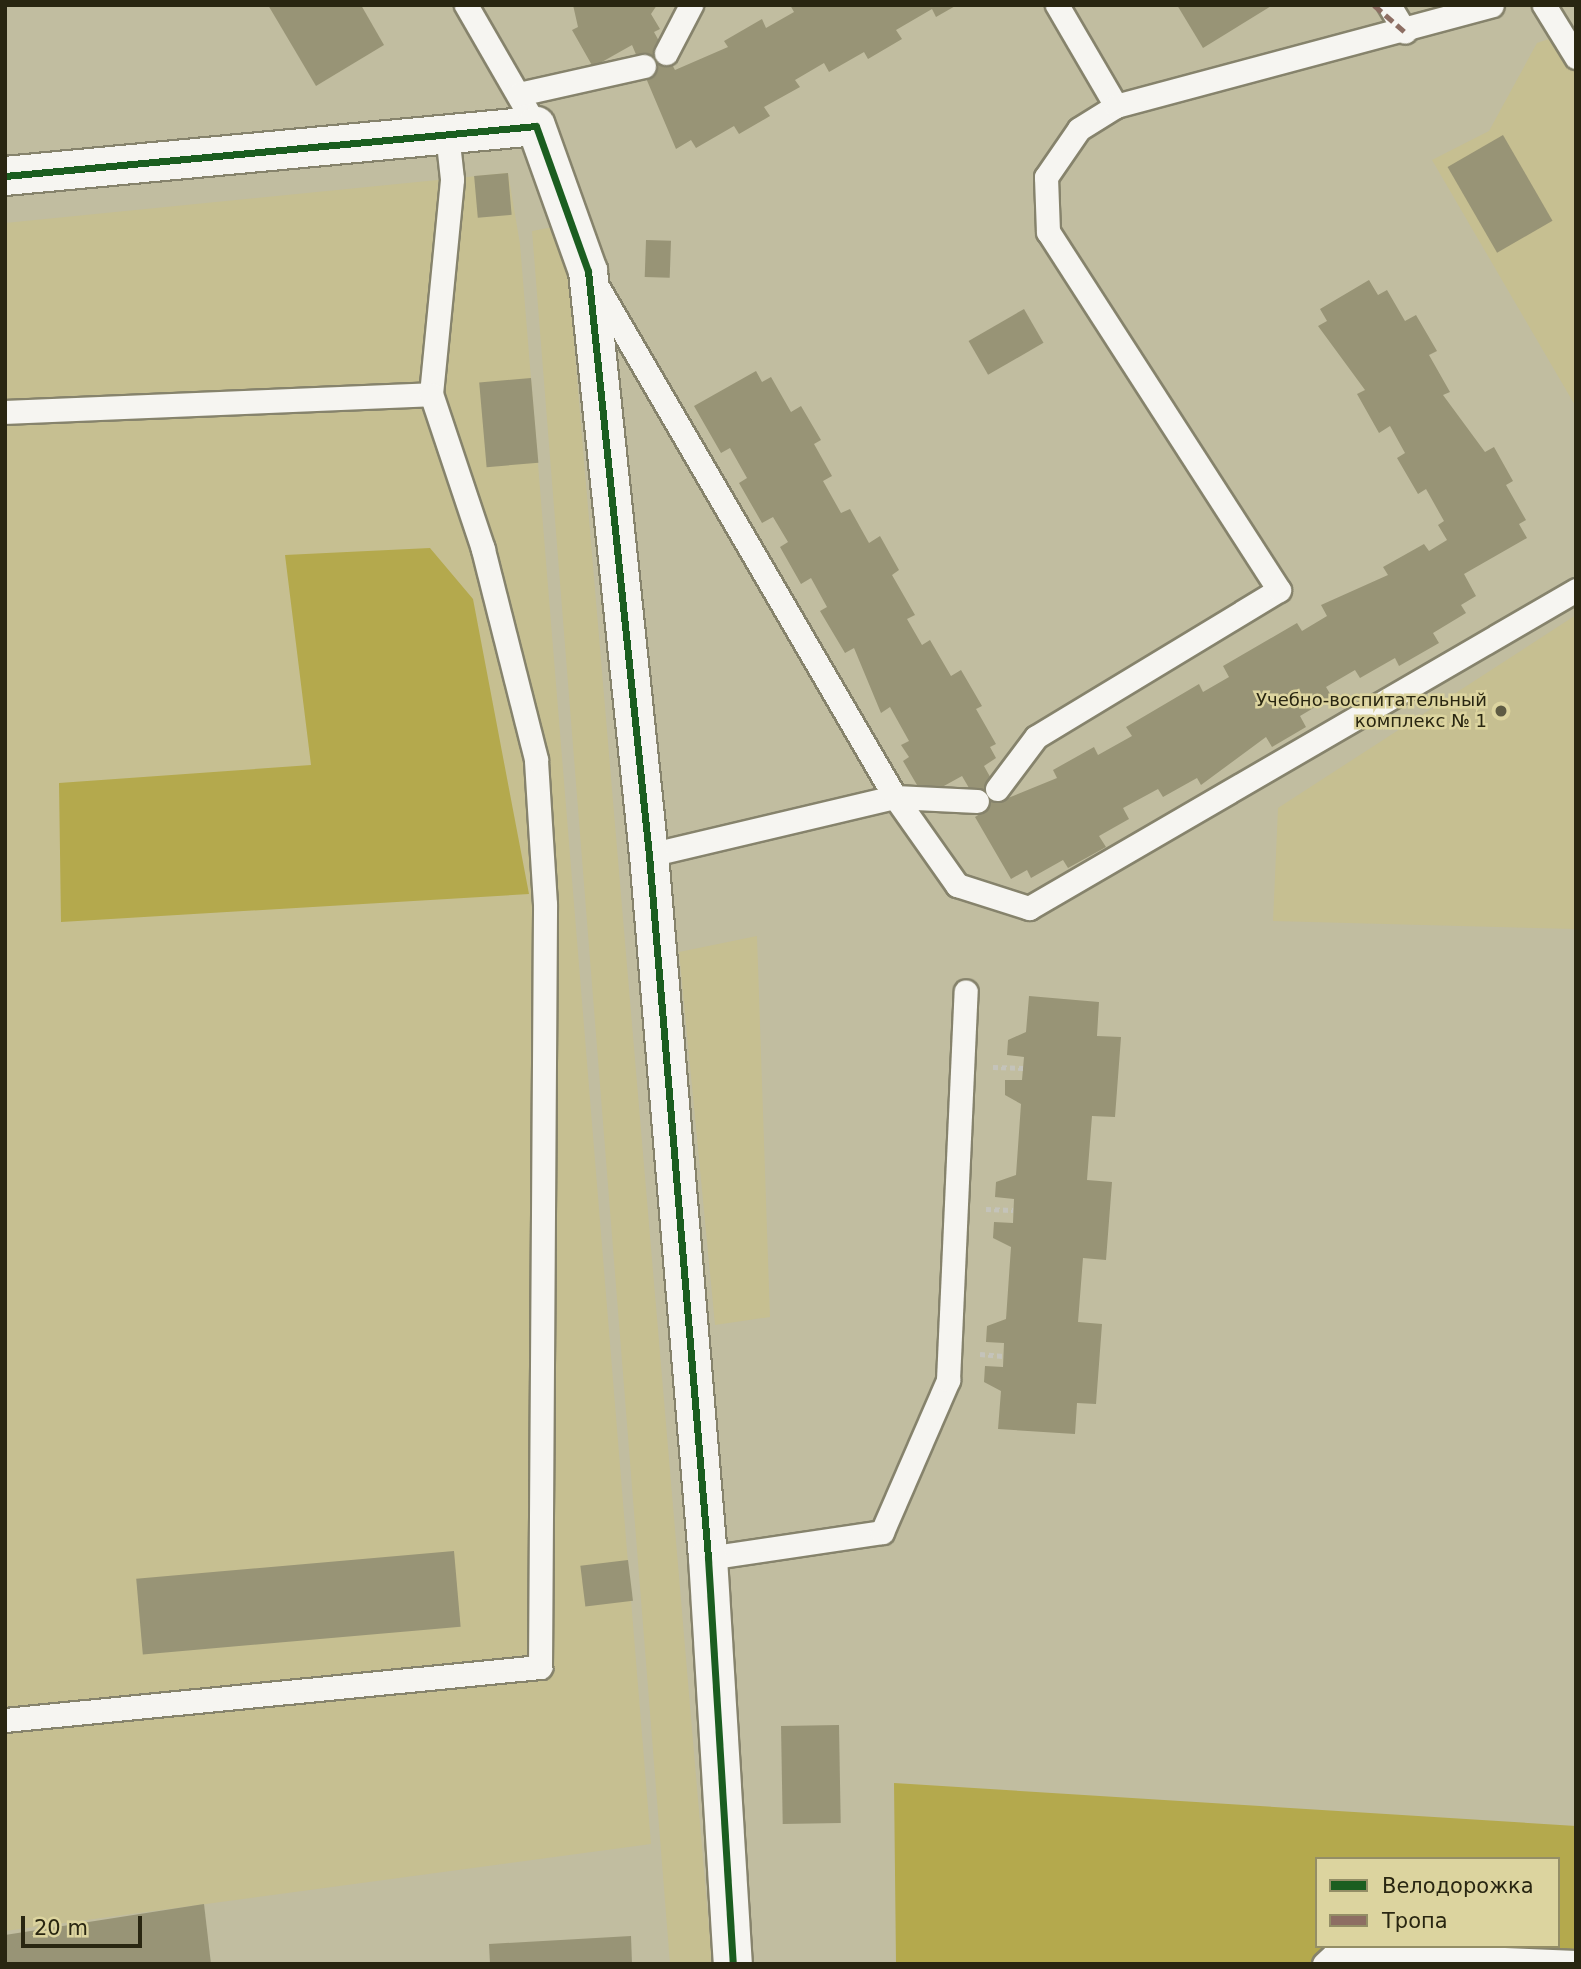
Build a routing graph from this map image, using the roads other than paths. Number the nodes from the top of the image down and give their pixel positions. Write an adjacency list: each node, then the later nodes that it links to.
1 (466, 5): 12 (lane)
2 (691, 5): 8 (lane)
3 (1057, 5): 11 (lane)
4 (1389, 5): 7 (lane)
5 (1492, 5): 7 (lane)
6 (1544, 5): 9 (lane)
7 (1405, 32): 11 (lane)
8 (666, 53)
9 (1576, 57)
10 (644, 66): 12 (lane)
11 (1116, 106): 19 (lane)
12 (527, 110): 13 (street); 15 (street)
13 (447, 134): 14 (street); 16 (lane)
14 (9, 170)
15 (589, 271): 20 (lane); 22 (street)
16 (431, 394): 17 (lane); 25 (lane)
17 (5, 412)
18 (1576, 590): 20 (lane)
19 (997, 789)
20 (895, 797): 21 (lane); 22 (lane)
21 (977, 801)
22 (649, 855): 24 (street)
23 (966, 991): 24 (lane)
24 (708, 1558): 27 (street)
25 (5, 1720)
26 (1576, 1962): 28 (lane)
27 (733, 1964)
28 (1324, 1964)

